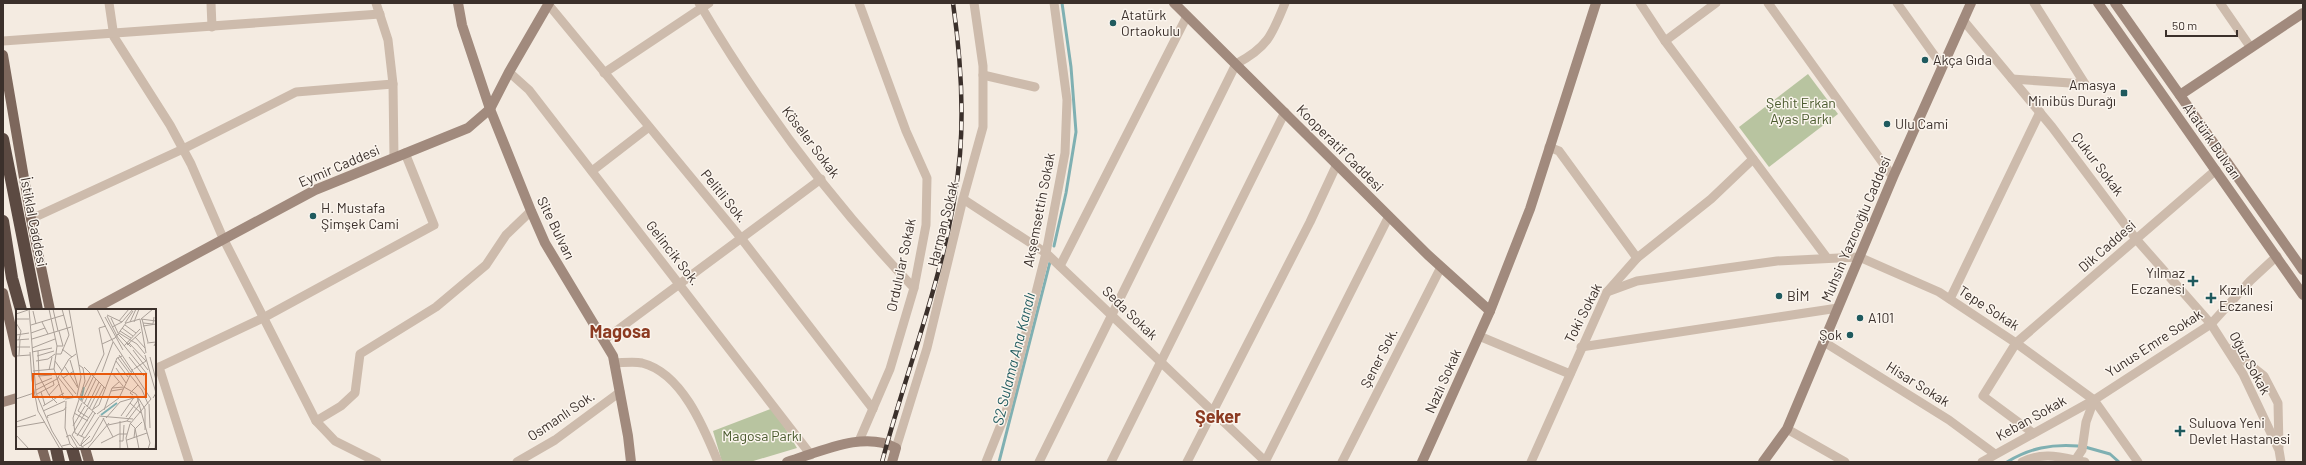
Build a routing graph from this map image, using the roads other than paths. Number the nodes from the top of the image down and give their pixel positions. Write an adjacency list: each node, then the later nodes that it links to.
1 (109, 3): 27 (street)
2 (211, 3): 26 (street)
3 (376, 3): 23 (street)
4 (458, 3): 41 (street, Site Bulvarı)
5 (859, 3): 73 (street, Ordulular Sokak)
6 (974, 3): 36 (street, Harman Sokak)
7 (1054, 3): 64 (street, Akşemsettin Sokak)
8 (1174, 3): 24 (street, Kooperatif Caddesi)
9 (1285, 3): 32 (street)
10 (1596, 3): 46 (street, Nazlı Sokak)
11 (1640, 3): 29 (street)
12 (1716, 3): 29 (street)
13 (1768, 3): 54 (street)
14 (1897, 3): 33 (street)
15 (2034, 3): 37 (street)
16 (2098, 3): 52 (street, Atatürk Bulvarı)
17 (2115, 3): 40 (street, Atatürk Bulvarı)
18 (2220, 3): 30 (street)
19 (548, 4): 34 (street, Eymir Caddesi); 35 (street, Pelitli Sok.)
20 (703, 4): 35 (street); 55 (street, Köseler Sokak)
21 (1968, 5): 25 (street, Muhsin Yazıcıoğlu Caddesi)
22 (2303, 13): 30 (street)
23 (380, 14): 26 (street); 38 (street)
24 (1187, 16): 32 (street, Kooperatif Caddesi); 69 (street)
25 (1963, 20): 33 (street, Muhsin Yazıcıoğlu Caddesi); 37 (street, Çukur Sokak)
26 (212, 27): 27 (street)
27 (113, 34): 28 (street); 47 (street)
28 (3, 41)
29 (1665, 41): 50 (street)
30 (2251, 48): 40 (street)
31 (3, 55): 59 (main road)
32 (1236, 64): 42 (street, Kooperatif Caddesi); 84 (street)
33 (1942, 66): 54 (street, Muhsin Yazıcıoğlu Caddesi)
34 (509, 72): 41 (street, Eymir Caddesi); 53 (street, Gelincik Sok.)
35 (604, 73): 44 (street, Pelitli Sok.)
36 (982, 75): 39 (street); 56 (street, Harman Sokak)
37 (2012, 79): 43 (street, Çukur Sokak)
38 (393, 84): 47 (street); 49 (street)
39 (1035, 88)
40 (2180, 95): 71 (street, Atatürk Bulvarı)
41 (490, 108): 48 (street, Eymir Caddesi); 57 (street, Site Bulvarı)
42 (1284, 112): 51 (street, Kooperatif Caddesi); 94 (street)
43 (2040, 112): 63 (street, Çukur Sokak); 77 (street)
44 (649, 127): 53 (street); 62 (street, Pelitli Sok.)
45 (3, 139): 80 (highway, İstiklal Caddesi)
46 (1549, 148): 67 (street); 83 (street, Nazlı Sokak)
47 (183, 149): 59 (street); 61 (street)
48 (405, 154): 49 (street, Eymir Caddesi); 85 (street)
49 (394, 158): 61 (street, Eymir Caddesi)
50 (1753, 158): 67 (street, Toki Sokak); 68 (street)
51 (1337, 164): 58 (street, Kooperatif Caddesi); 103 (street)
52 (2216, 170): 63 (street, Dik Caddesi); 65 (street, Atatürk Bulvarı)
53 (592, 171): 72 (street, Gelincik Sok.)
54 (1893, 177): 66 (street, Muhsin Yazıcıoğlu Caddesi)
55 (821, 179): 62 (street); 73 (street, Köseler Sokak)
56 (963, 199): 64 (street, Seda Sokak); 108 (street, Harman Sokak)
57 (531, 211): 88 (street, Site Bulvarı); 104 (street)
58 (1389, 216): 70 (street, Kooperatif Caddesi); 132 (street)
59 (31, 219): 81 (main road)
60 (3, 221): 79 (highway)
61 (223, 238): 82 (street, Eymir Caddesi); 85 (street)
62 (741, 238): 72 (street); 102 (street, Pelitli Sok.)
63 (2136, 239): 86 (street, Çukur Sokak); 90 (street, Dik Caddesi)
64 (1046, 253): 69 (street, Seda Sokak); 128 (street, Akşemsettin Sokak)
65 (2277, 256): 76 (street, Atatürk Bulvarı); 86 (street, Yunus Emre Sokak)
66 (1859, 257): 68 (street); 77 (street, Tepe Sokak); 78 (street, Muhsin Yazıcıoğlu Caddesi)
67 (1636, 258): 74 (street, Toki Sokak)
68 (1827, 258): 74 (street)
69 (1060, 266): 84 (street, Seda Sokak)
70 (1441, 266): 83 (street, Kooperatif Caddesi); 133 (street, Şener Sok.)
71 (2303, 270)
72 (679, 284): 88 (street); 115 (street, Gelincik Sok.)
73 (914, 288): 102 (street, Ordulular Sokak)
74 (1607, 292): 92 (street, Toki Sokak)
75 (3, 293): 93 (main road)
76 (2303, 295)
77 (1950, 299): 90 (street, Tepe Sokak)
78 (1838, 308): 89 (street, Muhsin Yazıcıoğlu Caddesi); 92 (street)
79 (20, 309)
80 (37, 309)
81 (50, 309)
82 (94, 309)
83 (1490, 311): 87 (street, Nazlı Sokak)
84 (1111, 314): 94 (street, Seda Sokak); 129 (street)
85 (263, 318): 96 (street); 104 (street)
86 (2211, 324): 91 (street, Oğuz Sokak); 100 (street, Yunus Emre Sokak)
87 (1479, 336): 97 (street); 134 (street, Nazlı Sokak)
88 (604, 340): 95 (street, Site Bulvarı)
89 (1824, 342): 105 (street, Muhsin Yazıcıoğlu Caddesi); 114 (street, Hisar Sokak)
90 (2016, 343): 100 (street, Tepe Sokak); 106 (street, Dik Caddesi)
91 (2225, 346): 113 (street, Oğuz Sokak); 113 (street)
92 (1581, 347): 97 (street, Toki Sokak)
93 (16, 348)
94 (1160, 361): 103 (street, Seda Sokak); 130 (street)
95 (614, 363): 98 (street, Site Bulvarı); 125 (street)
96 (157, 368): 121 (street)
97 (1570, 374): 135 (street, Toki Sokak)
98 (620, 392): 123 (street, Osmanlı Sok.); 124 (street, Site Bulvarı)
99 (16, 398): 101 (street)
100 (2094, 400): 106 (street, Keban Sokak); 116 (street); 140 (street, Tepe Sokak)
101 (3, 402)
102 (873, 409): 107 (street, Ordulular Sokak)
103 (1213, 411): 131 (street); 132 (street, Seda Sokak)
104 (316, 421): 122 (street)
105 (1787, 429): 136 (street, Muhsin Yazıcıoğlu Caddesi); 137 (street)
106 (2033, 433): 114 (street, Keban Sokak)
107 (859, 441): 108 (street); 115 (street)
108 (896, 448): 127 (street)
109 (42, 449): 117 (main road)
110 (56, 449): 118 (highway)
111 (72, 449): 119 (highway)
112 (85, 449): 120 (main road)
113 (2279, 450): 141 (street, Oğuz Sokak)
114 (1995, 454): 138 (street, Keban Sokak)
115 (811, 455): 126 (street)
116 (2078, 461): 139 (street)
117 (46, 462)
118 (59, 462)
119 (76, 462)
120 (89, 462)
121 (189, 462)
122 (377, 462)
123 (517, 462)
124 (631, 462)
125 (718, 462)
126 (787, 462)
127 (892, 462)
128 (986, 462)
129 (1039, 462)
130 (1111, 462)
131 (1187, 462)
132 (1266, 462)
133 (1342, 462)
134 (1422, 462)
135 (1531, 462)
136 (1763, 462)
137 (1845, 462)
138 (1982, 462)
139 (2022, 462)
140 (2138, 462)
141 (2281, 462)

